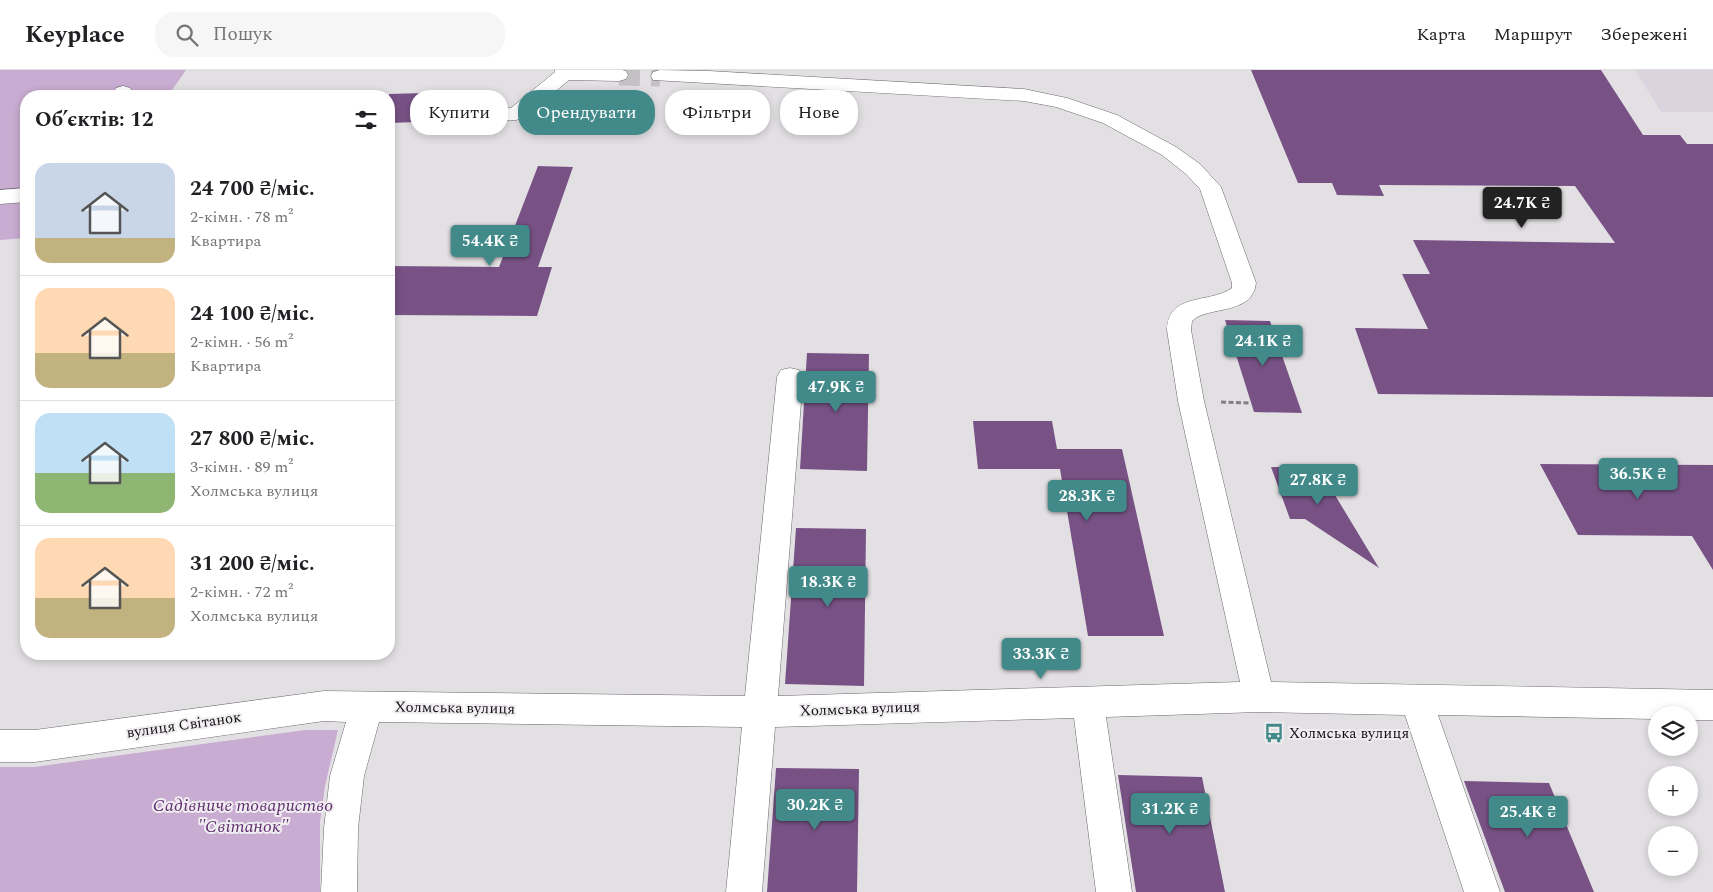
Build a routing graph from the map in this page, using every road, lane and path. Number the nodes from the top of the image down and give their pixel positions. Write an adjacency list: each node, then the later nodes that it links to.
1 (564, 72): 3 (street); 5 (street)
2 (709, 73): 4 (street); 9 (street)
3 (619, 75)
4 (660, 76)
5 (508, 114)
6 (20, 195): 7 (street)
7 (0, 197)
8 (790, 377): 14 (street)
9 (1259, 696): 10 (street, Холмська вулиця); 11 (street, Холмська вулиця)
10 (1416, 699): 12 (street, Холмська вулиця); 19 (street)
11 (1088, 702): 14 (street, Холмська вулиця); 18 (street)
12 (1713, 705)
13 (367, 706): 14 (street, Холмська вулиця); 15 (street, вулиця Світанок); 16 (street)
14 (760, 712): 17 (street)
15 (0, 746)
16 (339, 892)
17 (744, 892)
18 (1114, 892)
19 (1482, 892)

